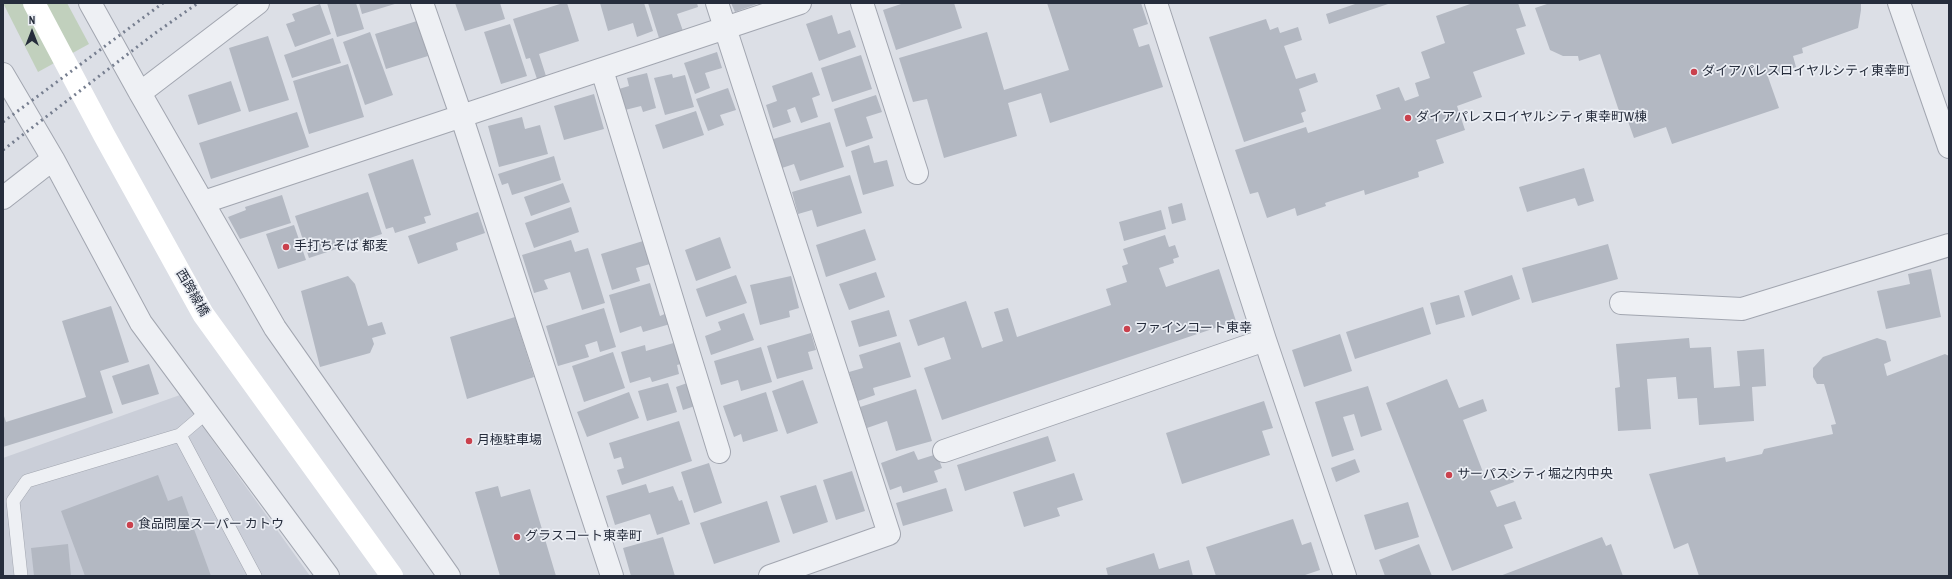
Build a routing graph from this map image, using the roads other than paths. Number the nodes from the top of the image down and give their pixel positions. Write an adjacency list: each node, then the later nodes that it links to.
1 (34, 3): 27 (main road, 西跨線橋)
2 (90, 3): 13 (street)
3 (258, 3): 13 (street)
4 (422, 3): 14 (street)
5 (717, 3): 10 (street)
6 (800, 3): 10 (street)
7 (862, 3): 17 (street)
8 (1156, 3): 22 (street)
9 (1899, 3): 15 (street)
10 (725, 28): 11 (street); 33 (street)
11 (602, 70): 14 (street); 26 (street)
12 (3, 74): 16 (street)
13 (140, 93): 19 (street)
14 (461, 115): 19 (street); 32 (street)
15 (1949, 147)
16 (53, 159): 18 (street); 23 (street)
17 (917, 173)
18 (3, 198)
19 (204, 202): 31 (street)
20 (1949, 245): 21 (street)
21 (1622, 303)
22 (1265, 340): 25 (street); 34 (street)
23 (207, 412): 24 (lane); 30 (street)
24 (180, 435): 28 (lane); 29 (lane)
25 (944, 451)
26 (720, 452)
27 (387, 570)
28 (21, 576)
29 (255, 576)
30 (328, 576)
31 (449, 576)
32 (612, 576)
33 (770, 576)
34 (1345, 576)

